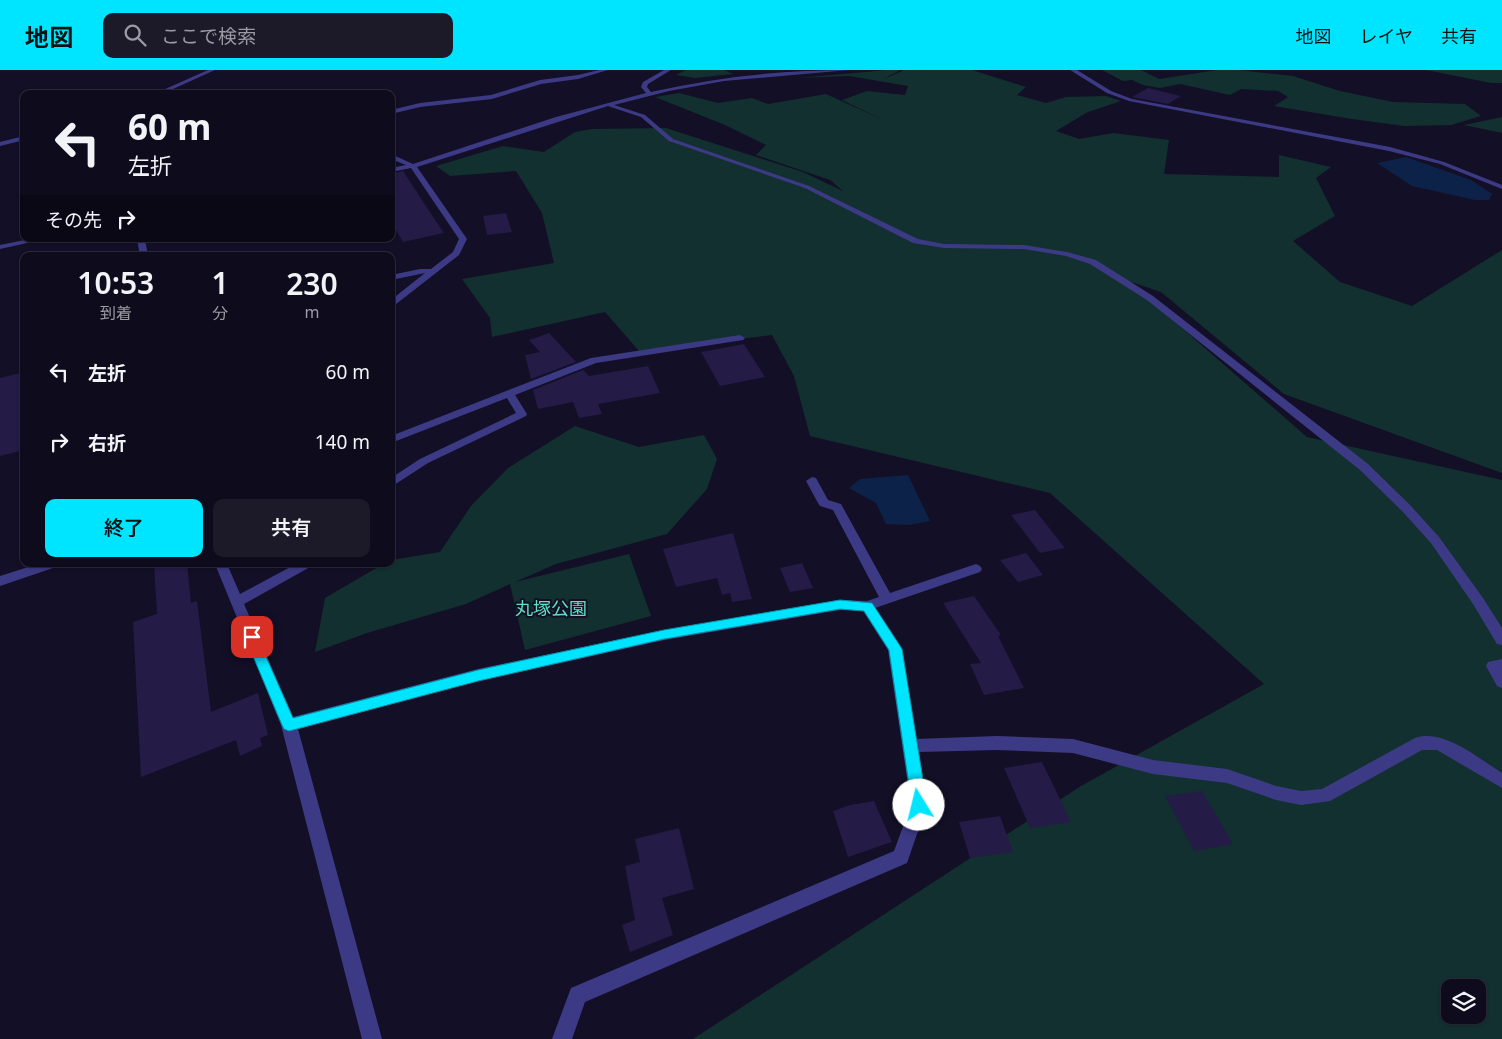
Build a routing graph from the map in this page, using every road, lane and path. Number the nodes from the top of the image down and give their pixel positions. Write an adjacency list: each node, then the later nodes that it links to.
1 (212, 70): 6 (street)
2 (605, 70): 9 (street)
3 (668, 70): 7 (street)
4 (846, 70): 7 (street)
5 (1073, 70): 15 (street)
6 (166, 90)
7 (650, 94): 8 (street)
8 (610, 105): 13 (street); 34 (street)
9 (395, 111)
10 (20, 139): 11 (street)
11 (0, 144)
12 (395, 158): 13 (street)
13 (413, 166): 14 (street); 18 (street)
14 (395, 169)
15 (1502, 186)
16 (26, 242): 17 (street)
17 (0, 247)
18 (434, 271): 19 (street); 20 (street)
19 (395, 277)
20 (395, 301)
21 (740, 338): 22 (street)
22 (509, 394): 23 (street); 24 (street)
23 (395, 438)
24 (395, 480)
25 (812, 482): 31 (street)
26 (43, 567): 30 (street)
27 (222, 567): 32 (street)
28 (301, 567): 32 (street)
29 (976, 569): 31 (street)
30 (0, 581)
31 (887, 599): 33 (street)
32 (237, 602): 37 (street)
33 (867, 606): 37 (street); 38 (street)
34 (1502, 640)
35 (1502, 665): 36 (street)
36 (1502, 682)
37 (289, 725): 40 (street)
38 (910, 746): 39 (street); 41 (street)
39 (1502, 782)
40 (372, 1039)
41 (562, 1039)

